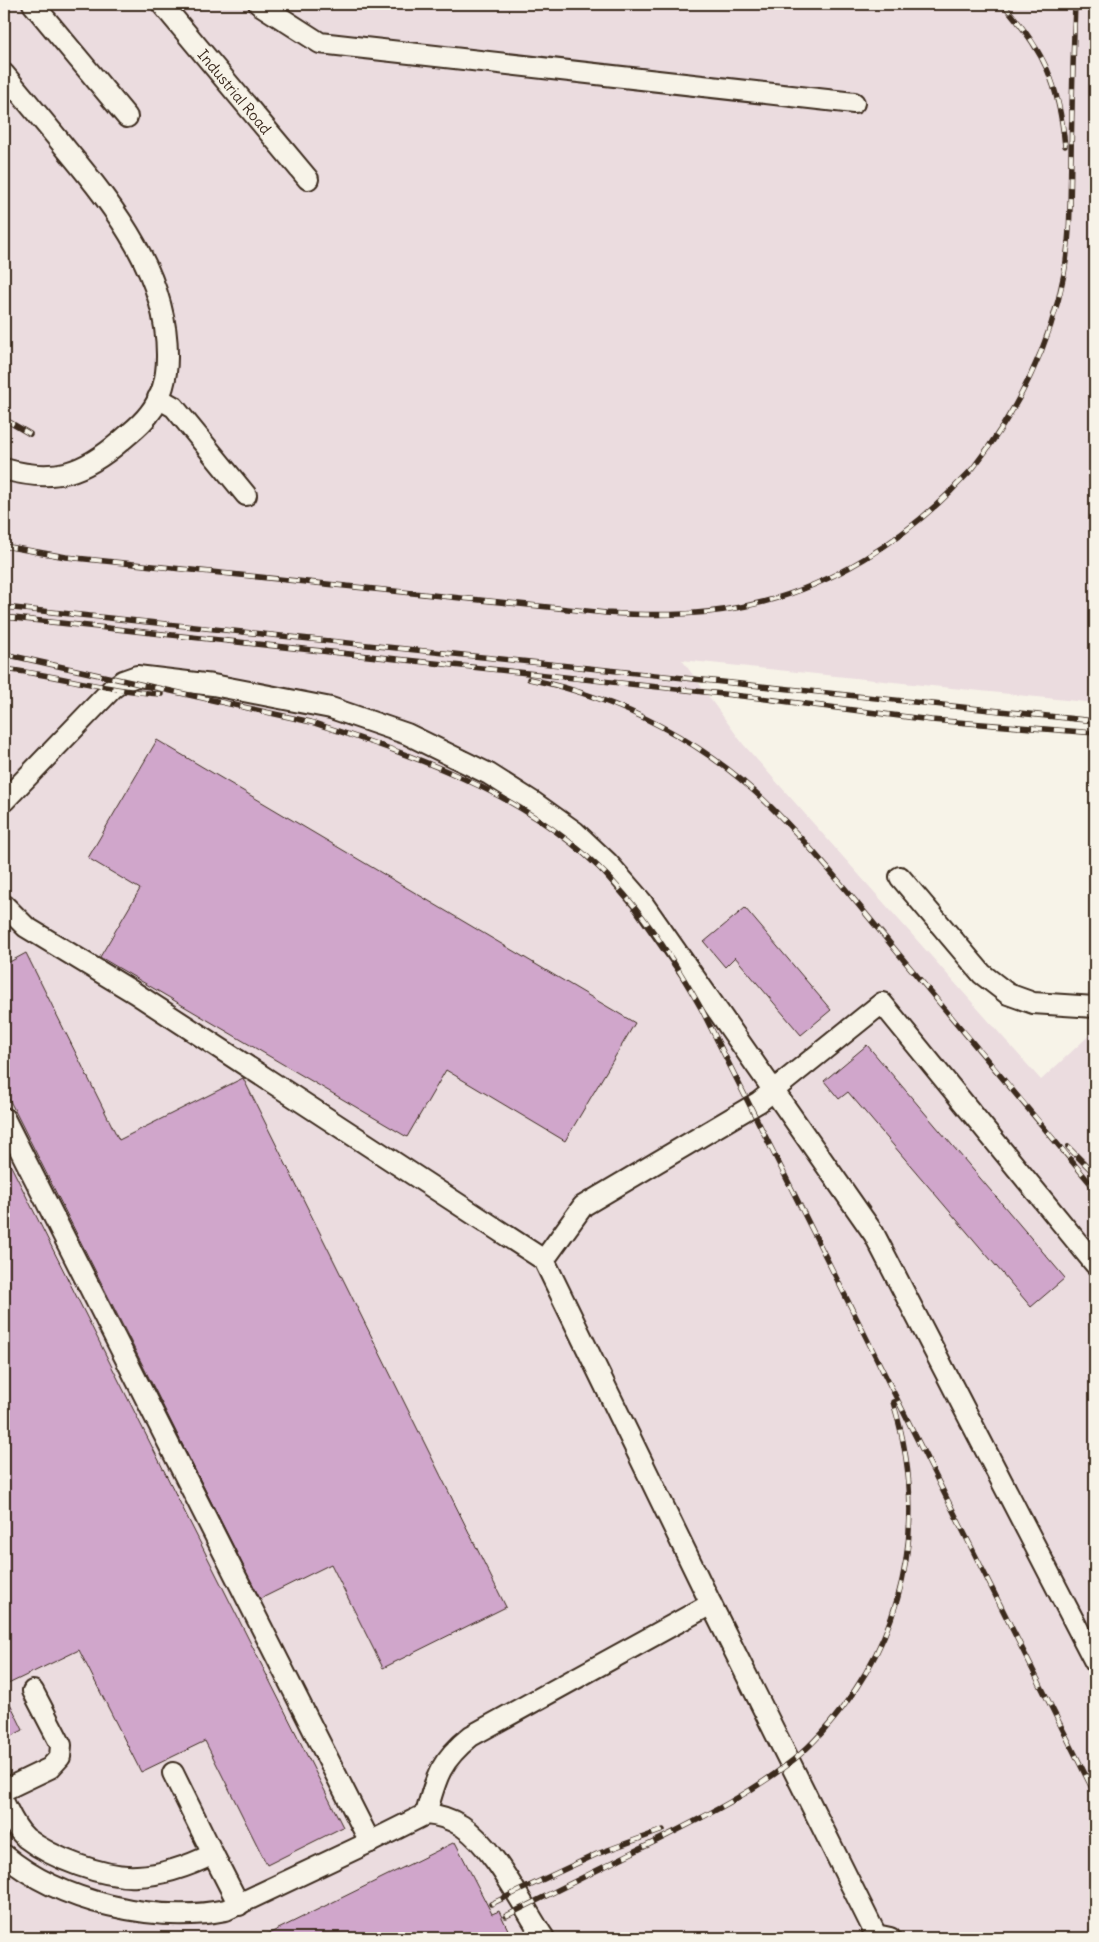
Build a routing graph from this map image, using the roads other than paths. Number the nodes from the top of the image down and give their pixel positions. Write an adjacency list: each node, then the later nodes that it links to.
1 (33, 4): 6 (lane)
2 (162, 4): 7 (lane, Industrial Road)
3 (259, 4): 5 (lane)
4 (4, 74): 8 (lane)
5 (854, 103)
6 (127, 117)
7 (308, 179)
8 (158, 398): 9 (lane); 10 (lane)
9 (4, 469)
10 (246, 495)
11 (4, 801): 15 (lane)
12 (900, 878): 14 (lane)
13 (4, 905): 17 (lane)
14 (1095, 1007)
15 (774, 1092): 17 (lane); 18 (lane); 20 (lane)
16 (4, 1118): 26 (lane)
17 (544, 1260): 19 (lane)
18 (1095, 1264)
19 (711, 1604): 25 (lane); 30 (lane)
20 (1095, 1662)
21 (33, 1691): 23 (lane)
22 (173, 1773): 27 (lane)
23 (4, 1790)
24 (4, 1803): 27 (lane)
25 (426, 1814): 26 (lane); 31 (lane)
26 (370, 1842): 29 (lane)
27 (213, 1854): 29 (lane)
28 (4, 1855): 29 (lane)
29 (239, 1905)
30 (879, 1937)
31 (544, 1938)

